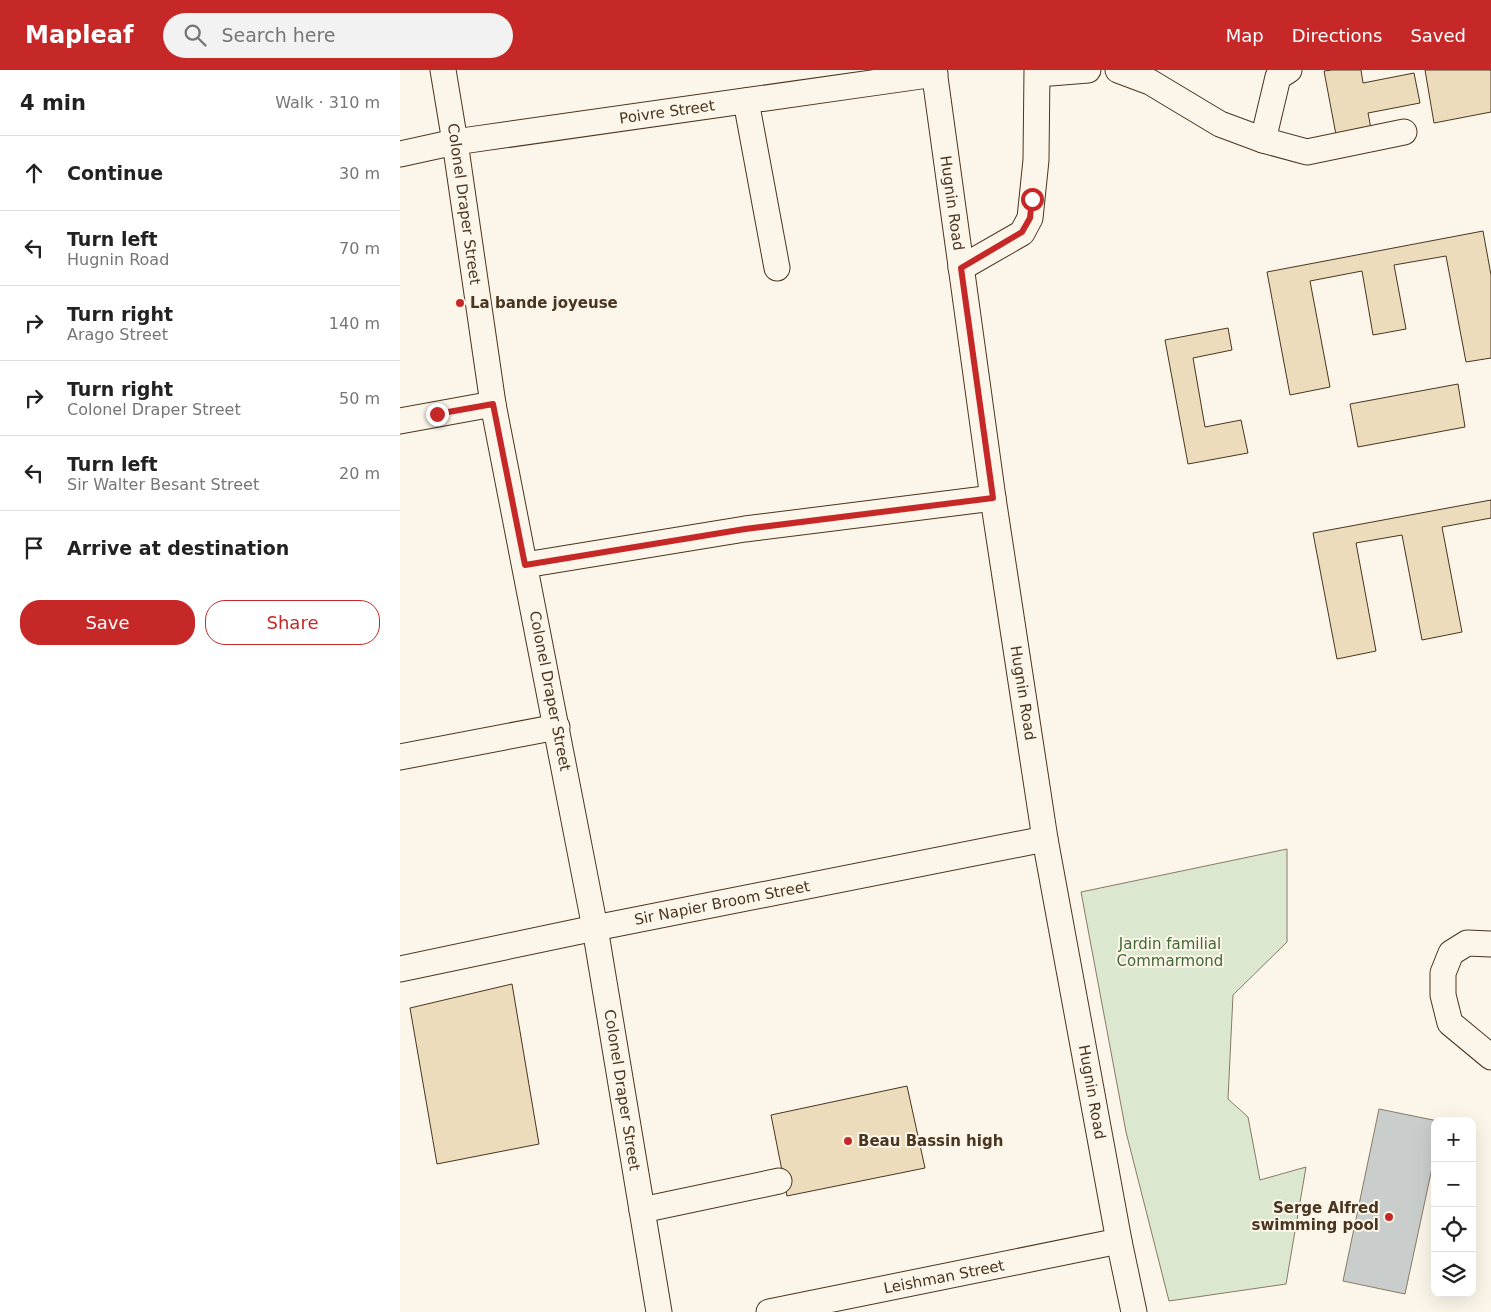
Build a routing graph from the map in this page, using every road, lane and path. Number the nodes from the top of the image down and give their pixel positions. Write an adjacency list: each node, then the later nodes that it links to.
1 (443, 70): 10 (street, Colonel Draper Street)
2 (1088, 70): 6 (street)
3 (1118, 70): 9 (street)
4 (1289, 70): 9 (street)
5 (934, 72): 7 (street, Poivre Street); 13 (street, Hugnin Road)
6 (1038, 72): 13 (street)
7 (746, 101): 10 (street, Poivre Street); 12 (street)
8 (1404, 132): 9 (street)
9 (1263, 140)
10 (456, 142): 11 (street, Poivre Street); 14 (street, Colonel Draper Street)
11 (400, 154)
12 (777, 268)
13 (961, 268): 16 (street, Hugnin Road)
14 (493, 404): 15 (street); 17 (street, Colonel Draper Street)
15 (400, 421)
16 (993, 498): 17 (street); 20 (street, Hugnin Road)
17 (525, 565): 18 (street, Colonel Draper Street)
18 (557, 727): 19 (street); 21 (street, Colonel Draper Street)
19 (400, 757)
20 (1045, 839): 21 (street, Sir Napier Broom Street); 27 (street, Hugnin Road)
21 (595, 928): 23 (street, Sir Napier Broom Street); 26 (street, Colonel Draper Street)
22 (1491, 944): 24 (street)
23 (400, 969)
24 (1491, 1057)
25 (780, 1181): 26 (street)
26 (642, 1210): 28 (street, Colonel Draper Street)
27 (1119, 1241): 29 (street, Leishman Street); 30 (street, Hugnin Road)
28 (659, 1312)
29 (769, 1312)
30 (1134, 1312)

